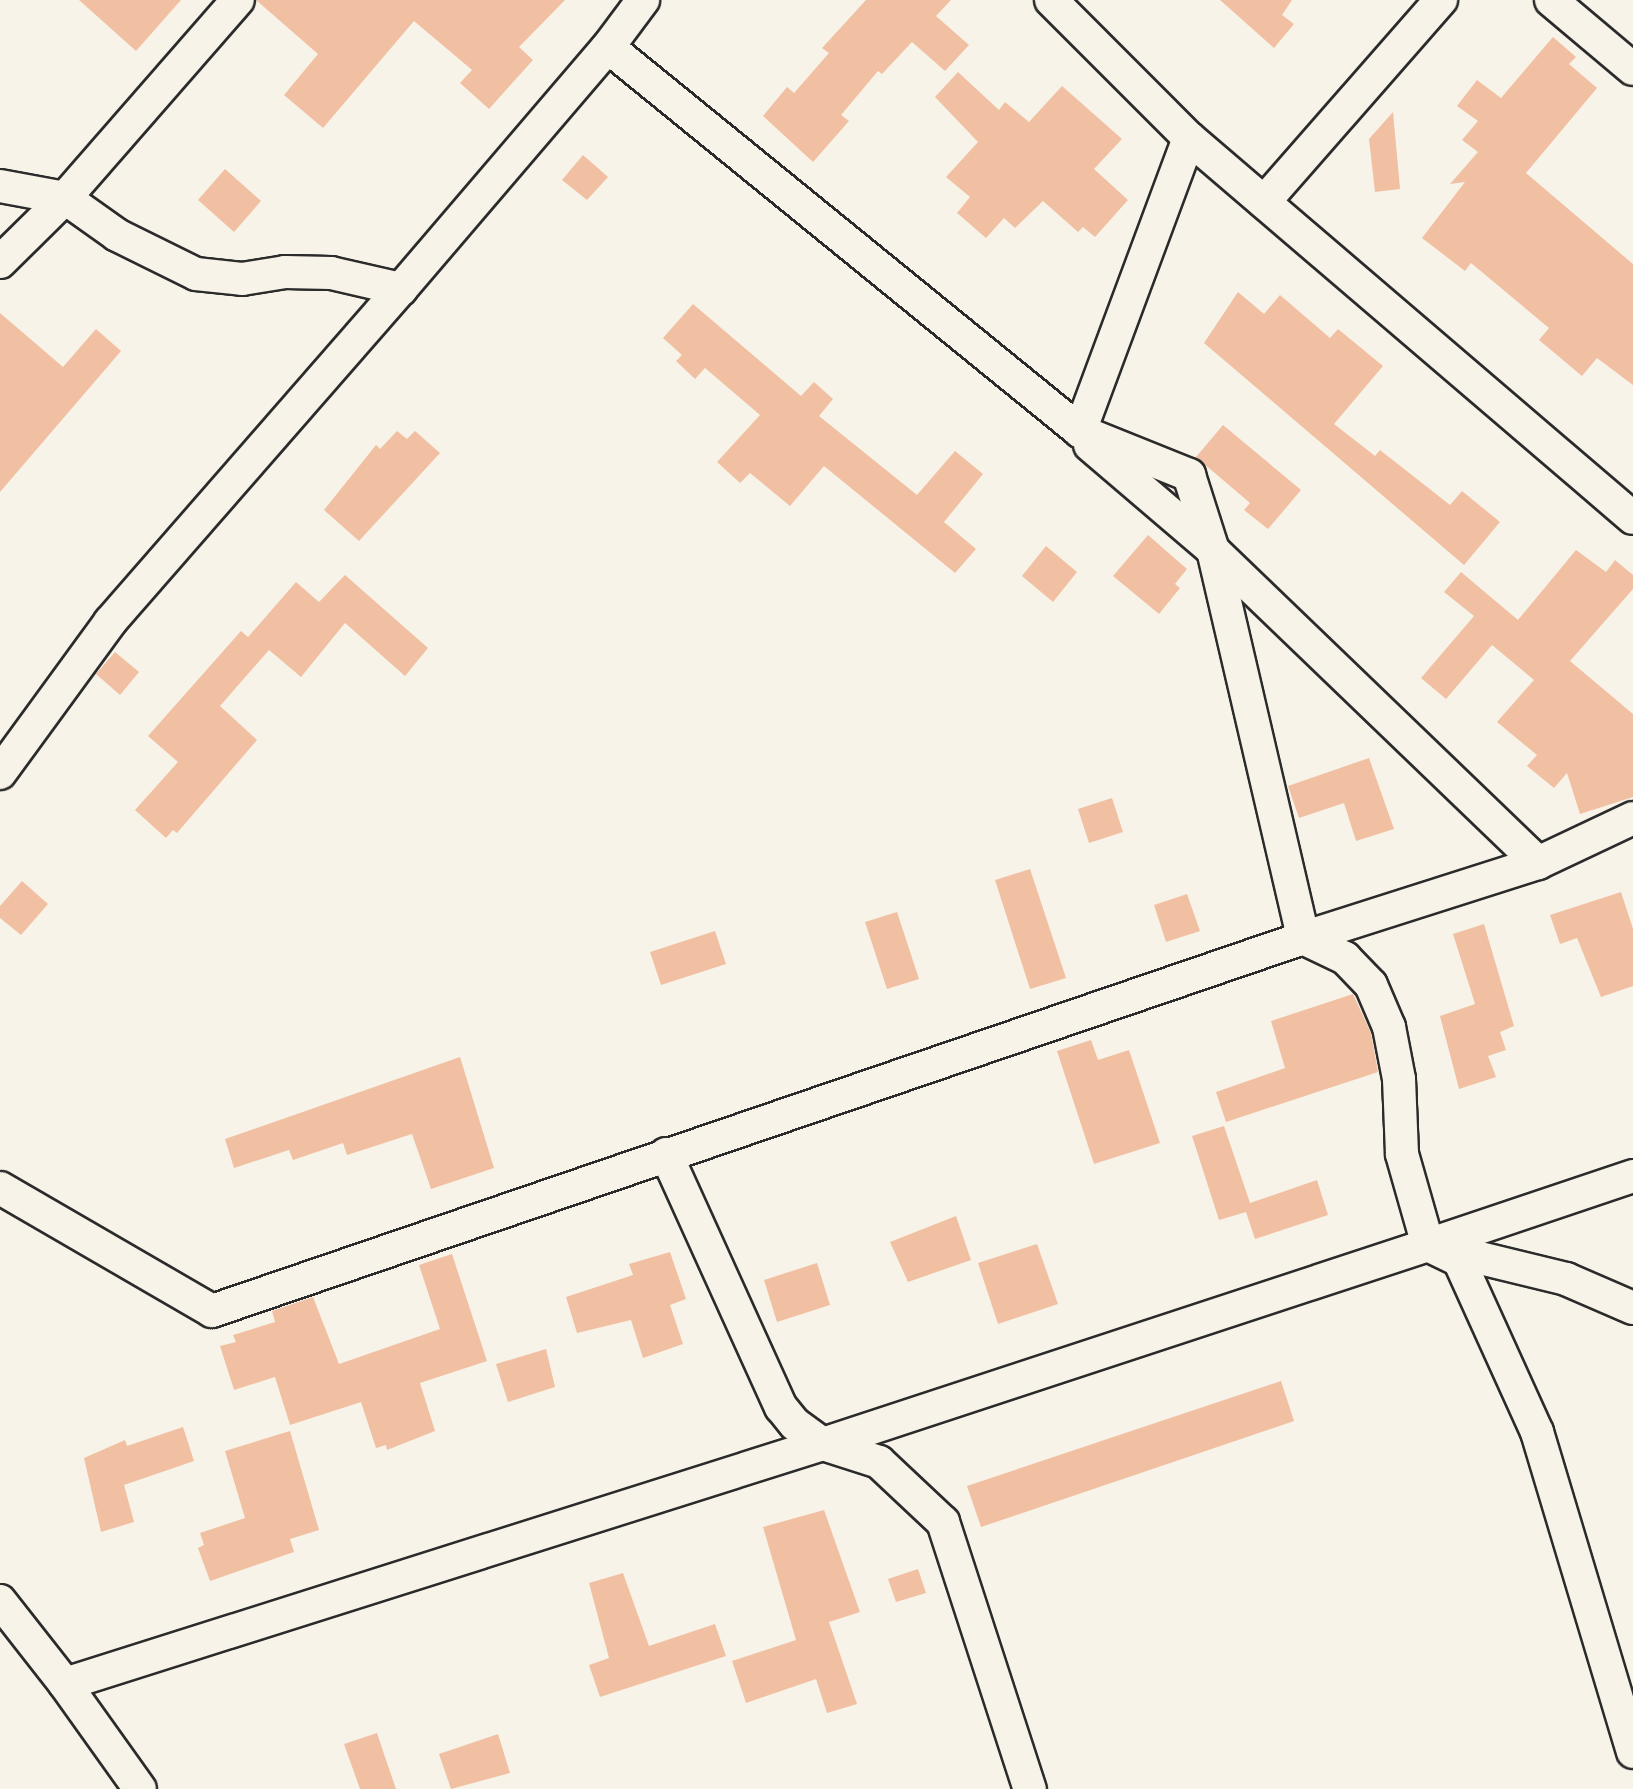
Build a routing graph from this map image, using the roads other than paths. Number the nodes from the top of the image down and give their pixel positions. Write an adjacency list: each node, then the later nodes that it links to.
1 (238, 0): 10 (street)
2 (643, 0): 6 (street)
3 (1051, 0): 8 (street)
4 (1441, 0): 11 (street)
5 (1551, 0): 7 (street)
6 (608, 47): 13 (street); 14 (street)
7 (1633, 69)
8 (1189, 138): 11 (street); 15 (street)
9 (0, 186): 10 (street)
10 (65, 198): 12 (street); 13 (street)
11 (1264, 202): 16 (street)
12 (0, 262)
13 (401, 289): 18 (street)
14 (1051, 412): 15 (street); 17 (street)
15 (1080, 431): 17 (street)
16 (1633, 518)
17 (1213, 550): 20 (street); 21 (street)
18 (0, 773)
19 (1633, 818): 20 (street)
20 (1538, 863): 21 (street)
21 (1303, 938): 22 (street); 25 (street)
22 (666, 1154): 24 (street); 27 (street)
23 (1633, 1176): 25 (street)
24 (0, 1188)
25 (1428, 1245): 26 (street); 27 (street); 30 (street)
26 (1633, 1308)
27 (823, 1444): 29 (street); 32 (street)
28 (0, 1601): 29 (street)
29 (65, 1684): 31 (street)
30 (1633, 1752)
31 (140, 1789)
32 (1030, 1789)

